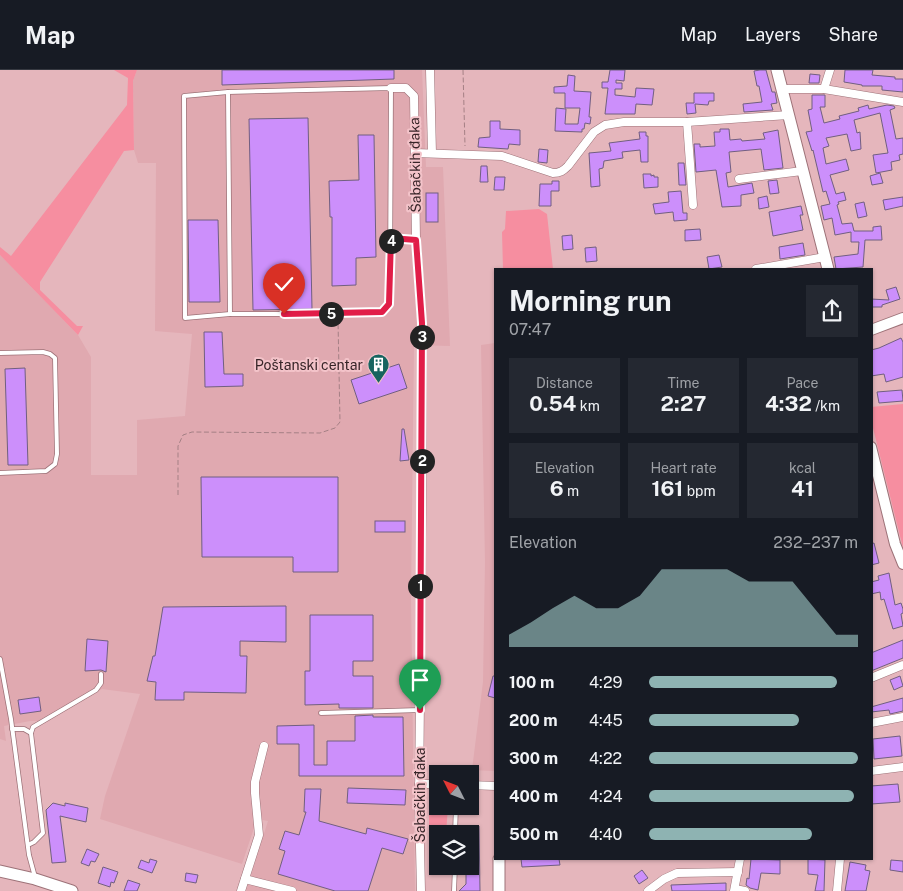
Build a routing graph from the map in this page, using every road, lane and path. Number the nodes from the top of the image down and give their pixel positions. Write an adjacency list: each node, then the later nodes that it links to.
1 (430, 70): 12 (street, Šabačkih đaka)
2 (463, 70): 14 (path)
3 (778, 70): 6 (main road)
4 (830, 70): 7 (street)
5 (391, 88): 8 (lane); 13 (street, Šabačkih đaka); 18 (lane)
6 (782, 89): 7 (street); 10 (main road)
7 (824, 90): 9 (street)
8 (228, 92): 22 (lane); 22 (lane)
9 (903, 102)
10 (789, 115): 11 (street); 15 (main road)
11 (687, 122): 14 (street); 17 (street)
12 (432, 153): 13 (street); 14 (street)
13 (415, 154): 19 (street, Šabačkih đaka)
14 (465, 154)
15 (802, 171): 16 (street); 20 (main road)
16 (739, 179)
17 (693, 205)
18 (391, 238): 19 (lane); 23 (lane)
19 (416, 240): 35 (street, Šabačkih đaka)
20 (826, 263): 21 (street)
21 (768, 268)
22 (230, 314): 23 (lane)
23 (338, 314): 29 (path)
24 (903, 318): 25 (street)
25 (873, 329)
26 (0, 353): 28 (lane)
27 (873, 455): 30 (street)
28 (0, 473)
29 (178, 495)
30 (903, 564)
31 (0, 660): 39 (lane)
32 (903, 665): 34 (street)
33 (101, 674): 40 (lane)
34 (873, 677)
35 (420, 710): 36 (lane); 44 (street, Šabačkih đaka)
36 (321, 713)
37 (903, 717): 38 (street)
38 (873, 723)
39 (12, 729): 40 (lane); 48 (lane)
40 (31, 733): 48 (lane)
41 (264, 746): 55 (street)
42 (903, 768): 43 (street)
43 (873, 771)
44 (420, 784): 45 (street); 61 (street, Šabačkih đaka)
45 (429, 784)
46 (479, 785): 47 (street)
47 (494, 786)
48 (28, 845): 56 (lane)
49 (499, 860): 63 (main road)
50 (740, 860): 53 (street)
51 (840, 860): 66 (street)
52 (0, 870): 56 (main road)
53 (738, 872): 57 (street); 64 (street)
54 (455, 875): 62 (lane)
55 (245, 878): 59 (street); 60 (street)
56 (35, 879): 58 (main road)
57 (735, 890): 65 (street)
58 (72, 891)
59 (241, 891)
60 (292, 891)
61 (421, 891)
62 (454, 891)
63 (499, 891)
64 (648, 891)
65 (745, 891)
66 (837, 891)

